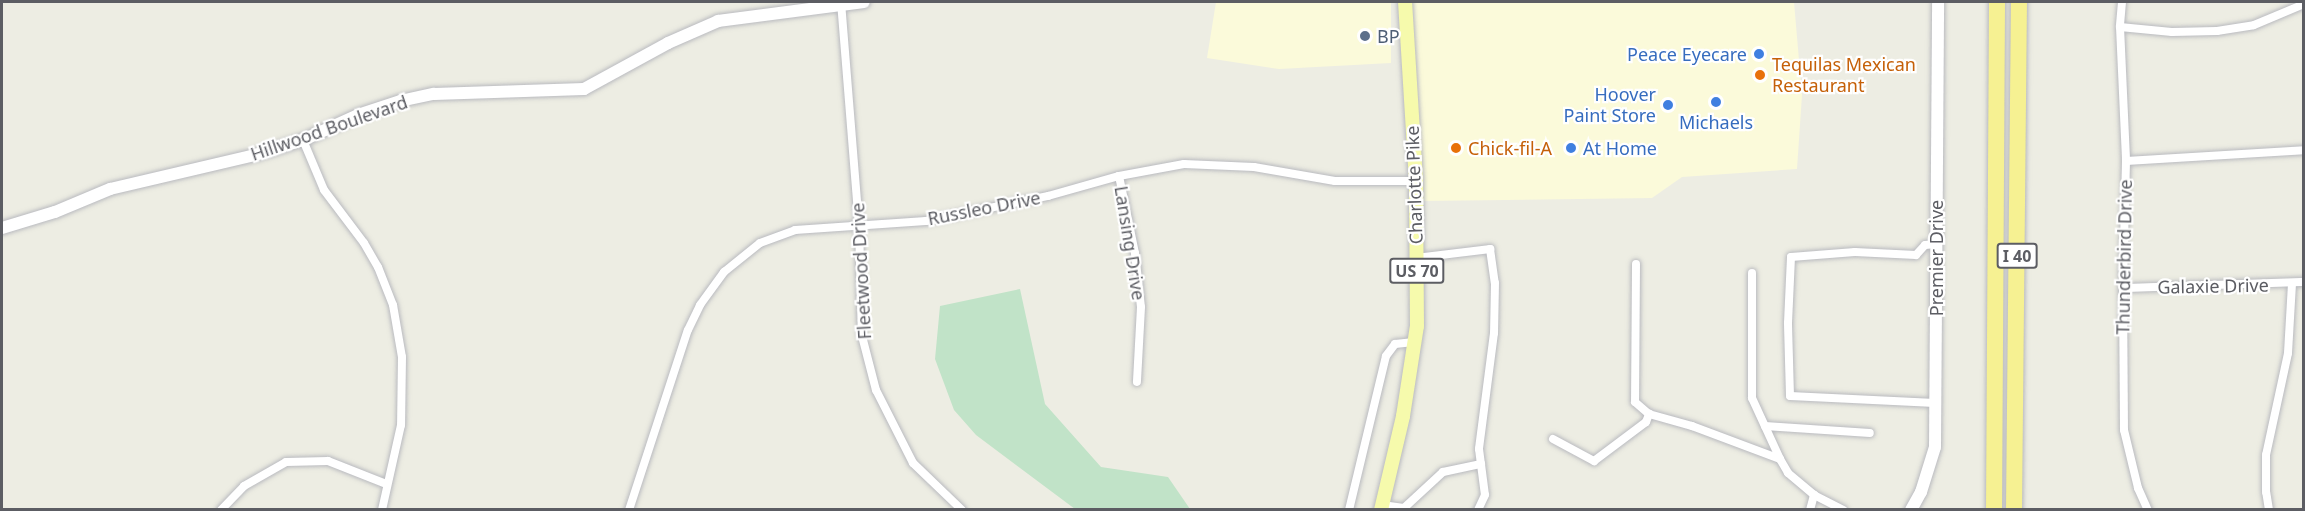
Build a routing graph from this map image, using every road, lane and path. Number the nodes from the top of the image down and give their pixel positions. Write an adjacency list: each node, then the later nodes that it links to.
1 (841, 2): 2 (street, Hillwood Boulevard); 10 (street, Hillwood Boulevard); 15 (street, Fleetwood Drive)
2 (864, 2)
3 (1405, 2): 14 (main road, Charlotte Pike / US 70)
4 (1938, 2): 17 (street, Premier Drive)
5 (1997, 2): 45 (highway, I 40)
6 (2019, 2): 46 (highway, I 40)
7 (2122, 2): 9 (street, Thunderbird Drive)
8 (2304, 4): 9 (street)
9 (2120, 27): 12 (street, Thunderbird Drive)
10 (303, 140): 16 (street, Hillwood Boulevard); 33 (street)
11 (2304, 150): 12 (street)
12 (2126, 161): 23 (street, Thunderbird Drive)
13 (1119, 176): 14 (street, Russleo Drive); 15 (street, Russleo Drive); 25 (street, Lansing Drive)
14 (1416, 181): 18 (main road, Charlotte Pike / US 70)
15 (859, 225): 38 (street, Russleo Drive); 39 (street, Fleetwood Drive)
16 (2, 228)
17 (1936, 244): 26 (street, Premier Drive); 26 (street)
18 (1416, 258): 24 (main road, Charlotte Pike / US 70); 32 (street)
19 (1636, 264): 27 (street)
20 (1752, 273): 28 (street)
21 (2304, 282): 22 (street, Galaxie Drive)
22 (2292, 284): 23 (street, Galaxie Drive); 48 (street)
23 (2123, 288): 47 (street, Thunderbird Drive)
24 (1414, 342): 35 (main road, Charlotte Pike / US 70); 40 (street)
25 (1137, 382)
26 (1935, 403): 44 (street, Premier Drive)
27 (1649, 414): 30 (street); 31 (street)
28 (1765, 426): 29 (street); 31 (street)
29 (1870, 433)
30 (1553, 439)
31 (1780, 459): 34 (street)
32 (1481, 464): 35 (street); 41 (street)
33 (386, 484): 36 (street); 37 (street)
34 (1814, 495): 42 (street); 43 (street)
35 (1381, 507)
36 (221, 510)
37 (382, 510)
38 (628, 510)
39 (962, 510)
40 (1349, 510)
41 (1478, 510)
42 (1810, 510)
43 (1843, 510)
44 (1911, 510)
45 (1994, 510)
46 (2014, 510)
47 (2148, 510)
48 (2269, 510)

